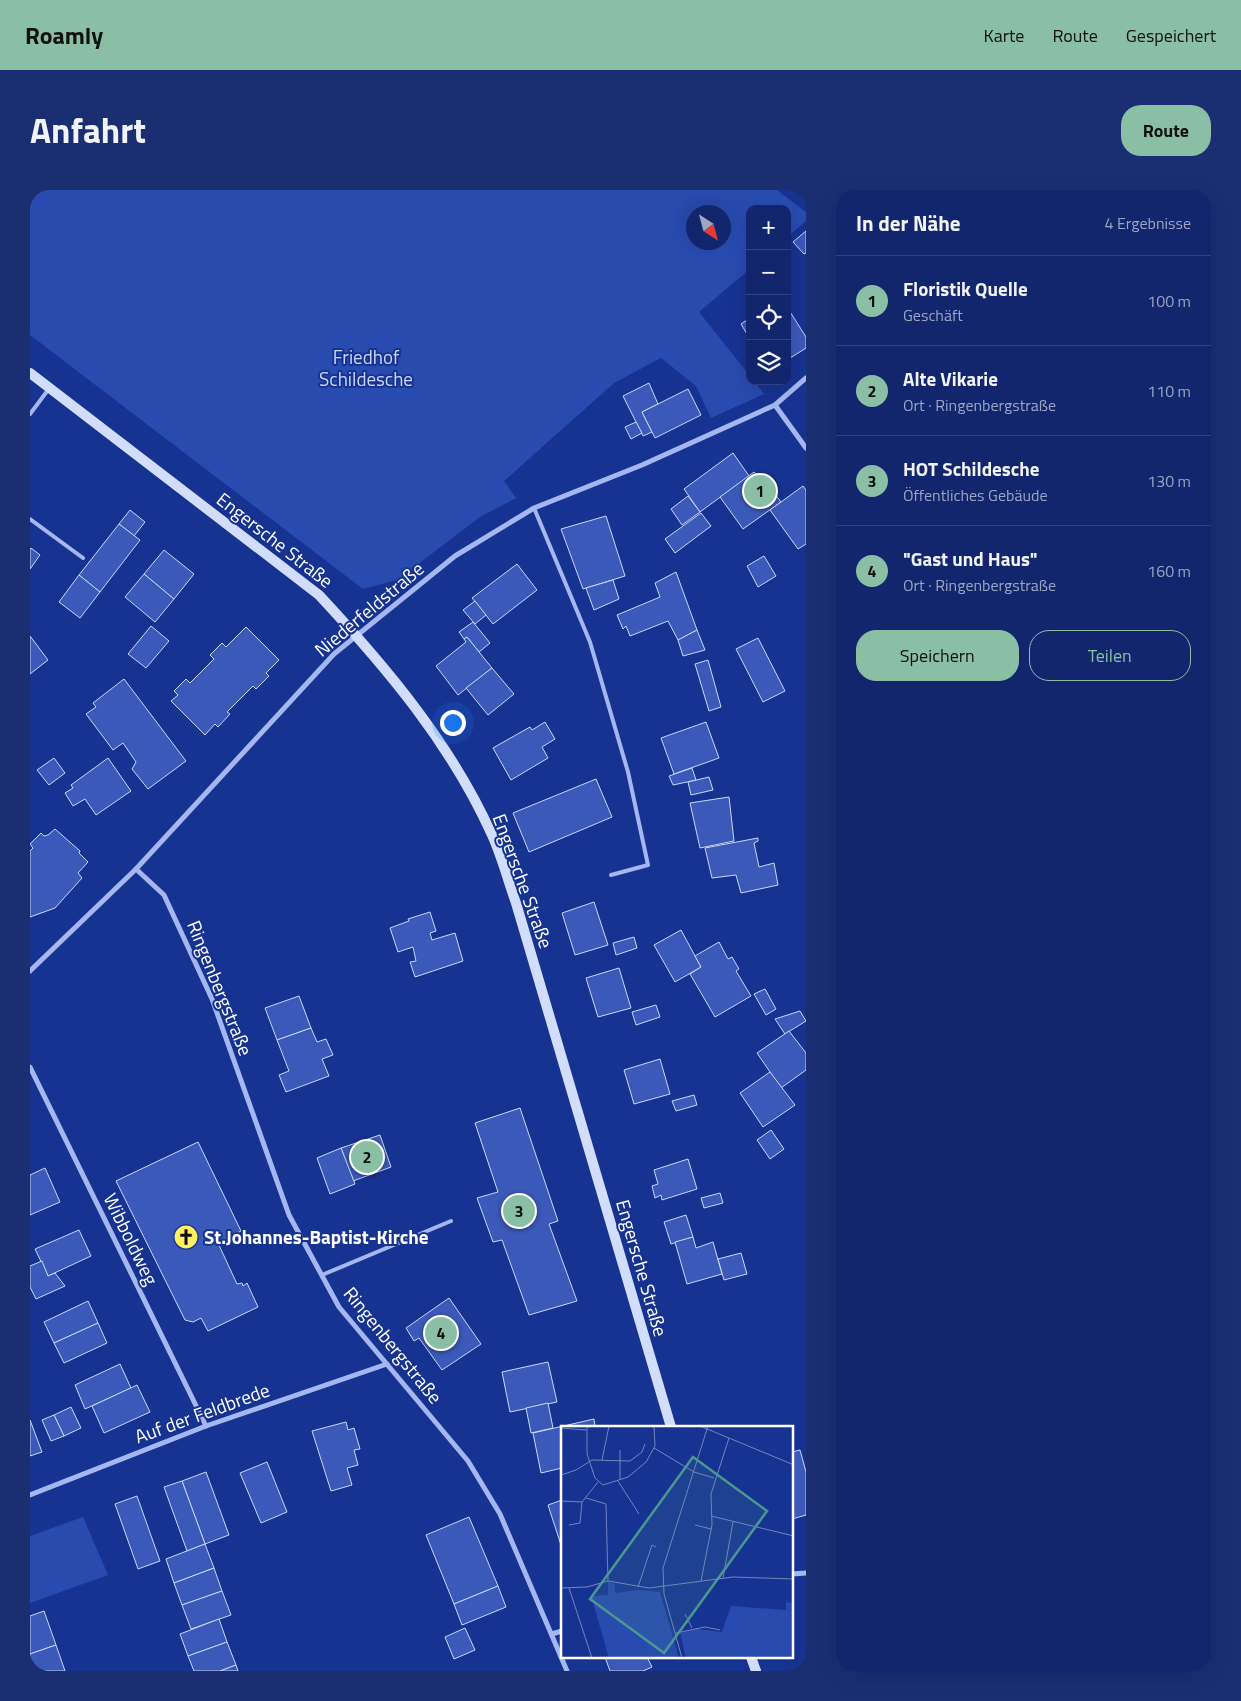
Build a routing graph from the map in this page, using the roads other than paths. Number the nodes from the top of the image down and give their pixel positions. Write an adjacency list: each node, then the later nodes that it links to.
1 (30, 373): 3 (main road, Engersche Straße)
2 (806, 378): 4 (street, Niederfeldstraße)
3 (50, 388): 5 (lane); 10 (main road, Engersche Straße)
4 (775, 405): 6 (street); 7 (street, Niederfeldstraße)
5 (30, 414)
6 (806, 448)
7 (534, 508): 10 (street, Niederfeldstraße); 12 (lane)
8 (30, 519): 9 (lane)
9 (83, 558)
10 (356, 635): 11 (street, Niederfeldstraße); 19 (main road, Engersche Straße)
11 (136, 869): 13 (street, Niederfeldstraße); 16 (street, Ringenbergstraße)
12 (611, 875)
13 (30, 971)
14 (30, 1066): 18 (street, Wibboldweg)
15 (451, 1221): 16 (lane)
16 (322, 1275): 17 (street, Ringenbergstraße)
17 (387, 1364): 18 (street, Auf der Feldbrede); 22 (street, Ringenbergstraße)
18 (206, 1426): 20 (street, Auf der Feldbrede)
19 (670, 1426)
20 (30, 1495)
21 (561, 1631): 22 (street)
22 (552, 1634): 23 (street, Ringenbergstraße)
23 (561, 1656)
24 (562, 1658): 26 (street, Ringenbergstraße)
25 (751, 1658): 27 (main road)
26 (567, 1671)
27 (756, 1671)

